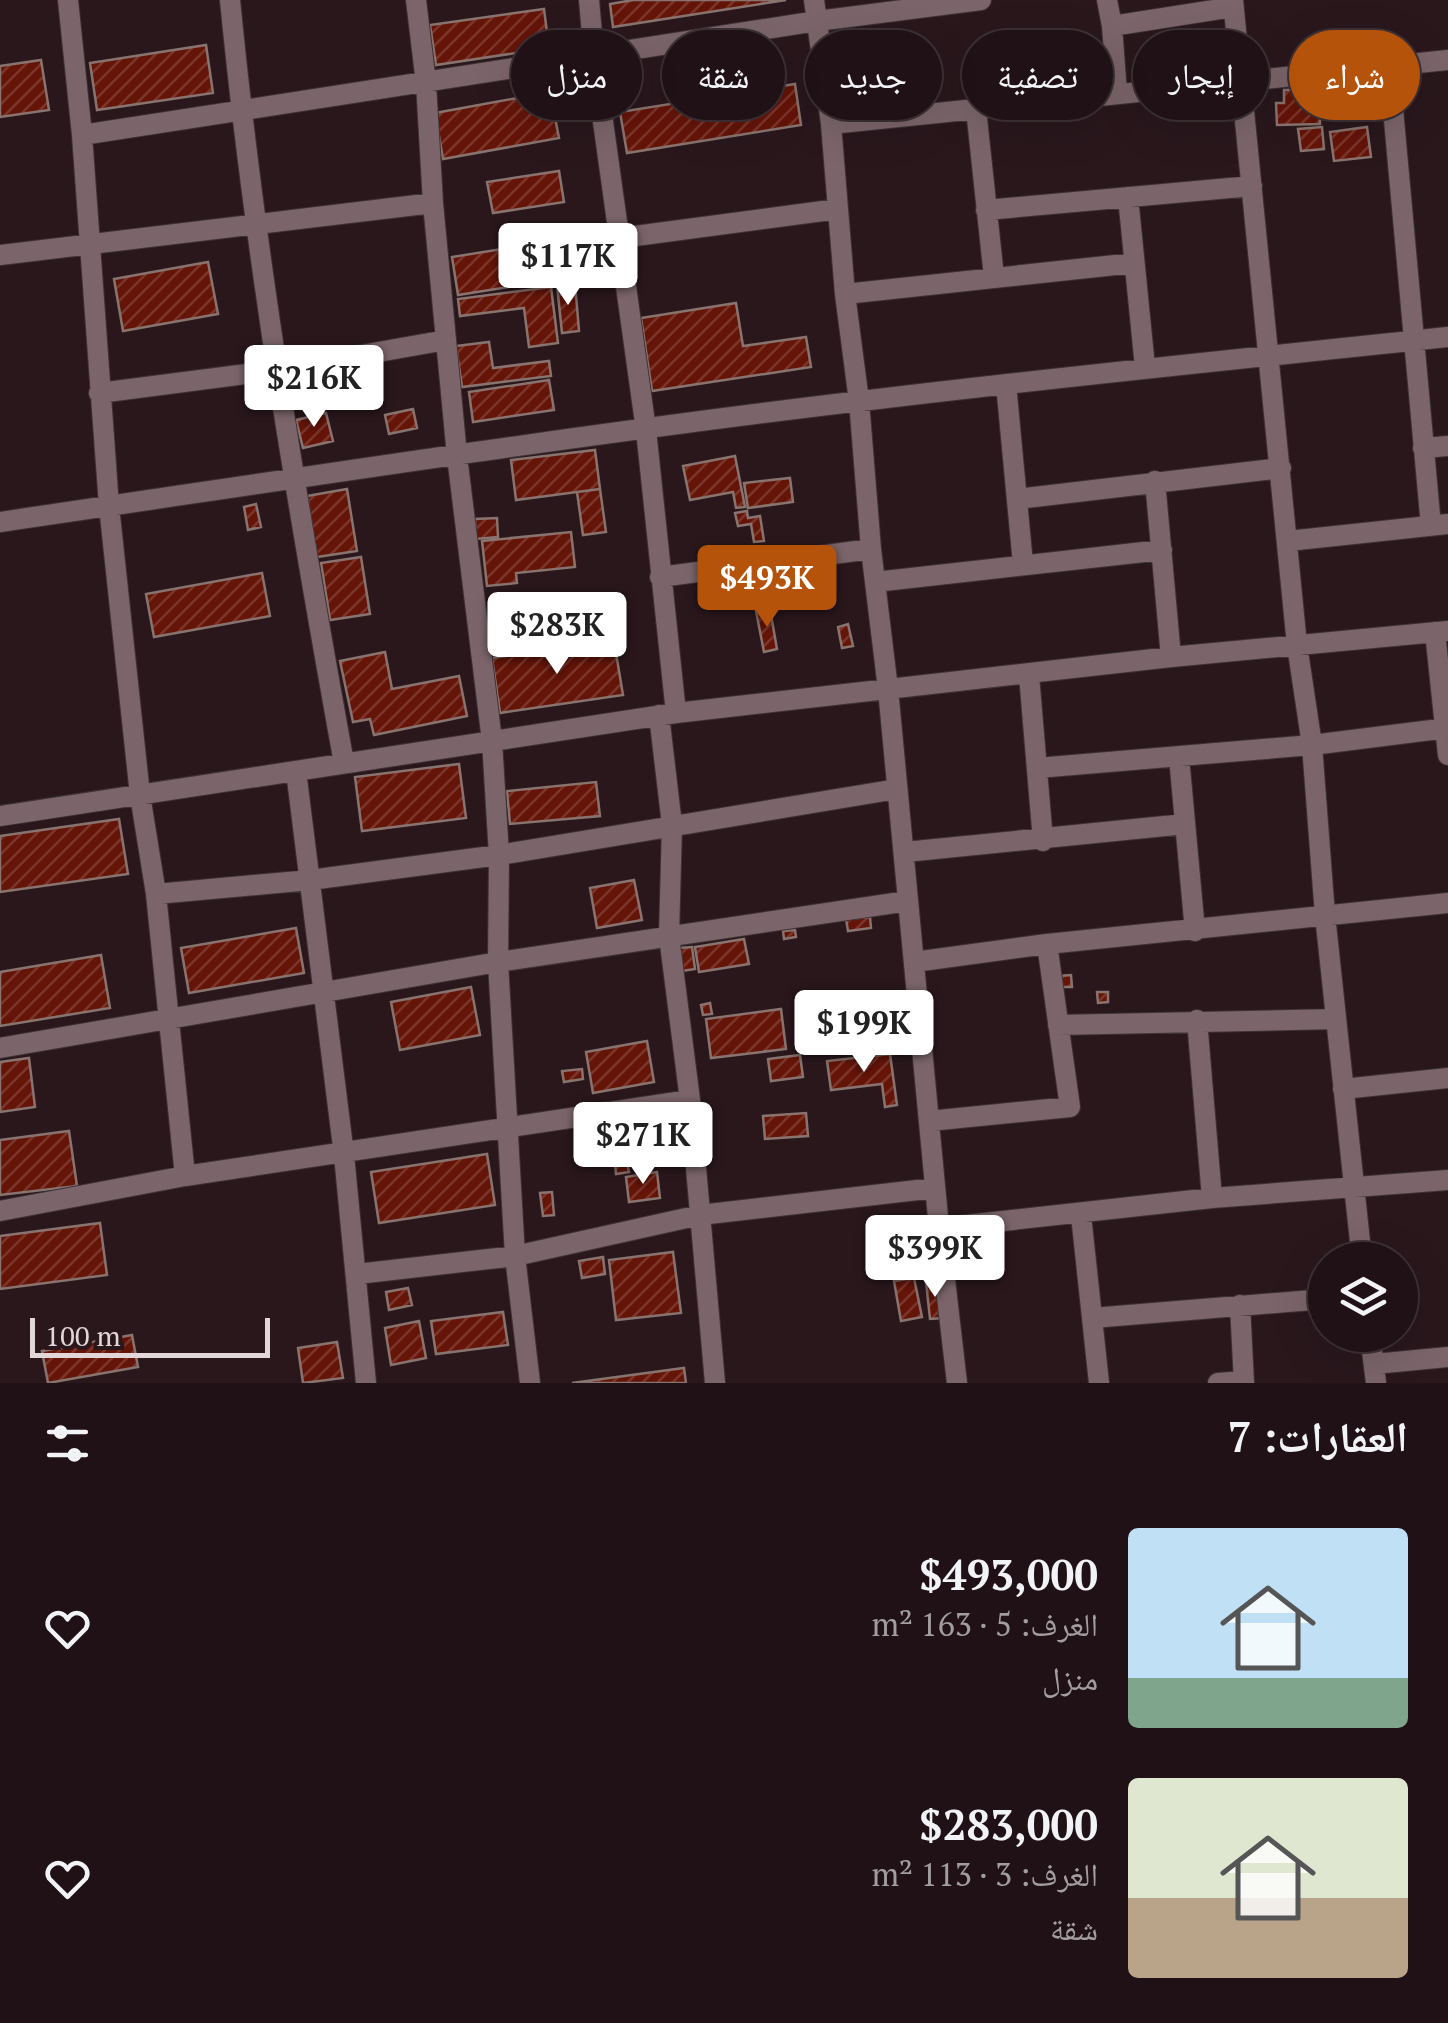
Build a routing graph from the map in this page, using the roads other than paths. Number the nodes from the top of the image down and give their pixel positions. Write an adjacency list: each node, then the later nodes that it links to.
1 (68, 0): 28 (street)
2 (230, 0): 22 (street)
3 (416, 0): 17 (street)
4 (589, 0): 11 (street)
5 (981, 0): 7 (street)
6 (1106, 0): 10 (street)
7 (971, 1): 9 (street)
8 (1233, 4): 10 (street); 12 (street)
9 (815, 10): 13 (street); 27 (street)
10 (1112, 26): 20 (street)
11 (592, 30)
12 (1236, 30)
13 (642, 46)
14 (1448, 60): 15 (street)
15 (1420, 62)
16 (511, 69): 17 (street)
17 (426, 82): 22 (street); 31 (street)
18 (1133, 91): 20 (street)
19 (1113, 93): 20 (street)
20 (1117, 93)
21 (962, 110): 27 (street)
22 (241, 113): 28 (street); 34 (street)
23 (603, 120): 35 (street)
24 (977, 120): 33 (street)
25 (1245, 120): 29 (street)
26 (1394, 120): 43 (street)
27 (830, 124): 32 (street)
28 (82, 135): 36 (street)
29 (1252, 186): 30 (street); 44 (street)
30 (1128, 197): 33 (street); 38 (street)
31 (433, 203): 34 (street); 42 (street)
32 (838, 210): 35 (street); 40 (street)
33 (986, 210): 39 (street)
34 (254, 223): 36 (street); 46 (street)
35 (620, 238): 50 (street)
36 (90, 245): 37 (street); 48 (street)
37 (0, 255)
38 (1134, 263): 39 (street); 45 (street)
39 (994, 277): 40 (street)
40 (844, 294): 49 (street)
41 (1448, 337): 43 (street)
42 (446, 340): 46 (street); 53 (street)
43 (1414, 340): 44 (street); 52 (street)
44 (1269, 354): 45 (street); 54 (street)
45 (1145, 367): 47 (street)
46 (278, 370): 48 (street); 55 (street)
47 (1006, 384): 49 (street); 57 (street)
48 (99, 393): 58 (street)
49 (859, 401): 50 (street); 62 (street)
50 (646, 430): 53 (street); 65 (street)
51 (1448, 446): 52 (street)
52 (1423, 448): 60 (street)
53 (457, 456): 55 (street); 74 (street)
54 (1281, 468): 56 (street); 61 (street)
55 (292, 478): 58 (street); 78 (street)
56 (1154, 481): 57 (street); 63 (street)
57 (1017, 499): 64 (street)
58 (109, 506): 59 (street); 82 (street)
59 (0, 522)
60 (1440, 525): 61 (street)
61 (1288, 542): 68 (street)
62 (871, 549): 65 (street); 66 (street)
63 (1162, 550): 64 (street); 69 (street)
64 (1024, 564): 66 (street)
65 (660, 576): 72 (street)
66 (875, 582): 71 (street)
67 (1441, 632): 68 (street); 73 (street)
68 (1298, 645): 69 (street); 75 (street)
69 (1171, 657): 70 (street)
70 (1029, 675): 71 (street); 79 (street)
71 (888, 689): 72 (street); 81 (street)
72 (668, 714): 74 (street); 85 (street)
73 (1446, 728): 75 (street); 76 (street)
74 (492, 741): 78 (street); 88 (street)
75 (1312, 744): 77 (street); 93 (street)
76 (1448, 755)
77 (1178, 756): 79 (street); 84 (street)
78 (344, 763): 80 (street)
79 (1037, 768): 86 (street)
80 (296, 771): 82 (street); 89 (street)
81 (897, 789): 85 (street); 87 (street)
82 (140, 795): 83 (street); 90 (street)
83 (0, 816)
84 (1185, 824): 86 (street); 94 (street)
85 (672, 825): 88 (street); 95 (street)
86 (1043, 841): 87 (street)
87 (905, 852): 91 (street)
88 (499, 855): 89 (street); 97 (street)
89 (310, 880): 90 (street); 99 (street)
90 (156, 894): 100 (street)
91 (908, 901): 95 (street); 98 (street)
92 (1448, 902): 93 (street)
93 (1326, 916): 94 (street); 101 (street)
94 (1195, 931): 96 (street)
95 (669, 936): 97 (street); 107 (street)
96 (1047, 944): 98 (street); 103 (street)
97 (498, 962): 99 (street); 109 (street)
98 (914, 962): 108 (street)
99 (324, 992): 100 (street); 110 (street)
100 (166, 1019): 104 (street); 111 (street)
101 (1336, 1019): 102 (street); 106 (street)
102 (1197, 1020): 103 (street); 115 (street)
103 (1058, 1025): 108 (street)
104 (0, 1048)
105 (1448, 1078): 106 (street)
106 (1344, 1089): 114 (street)
107 (690, 1100): 109 (street); 118 (street)
108 (928, 1121): 113 (street)
109 (510, 1128): 110 (street); 121 (street)
110 (344, 1154): 111 (street); 122 (street)
111 (184, 1176): 116 (street)
112 (1448, 1180): 114 (street)
113 (935, 1188): 118 (street); 119 (street)
114 (1353, 1188): 115 (street); 120 (street)
115 (1212, 1198): 117 (street)
116 (0, 1211)
117 (1081, 1214): 119 (street); 125 (street)
118 (700, 1215): 121 (street); 131 (street)
119 (939, 1228): 132 (street)
120 (1360, 1242)
121 (515, 1256): 122 (street); 130 (street)
122 (356, 1274): 129 (street)
123 (1308, 1299): 124 (street)
124 (1240, 1305): 125 (street); 128 (street)
125 (1092, 1318): 133 (street)
126 (1448, 1356): 127 (street)
127 (1374, 1374)
128 (1244, 1382): 134 (street)
129 (366, 1383)
130 (530, 1383)
131 (715, 1383)
132 (957, 1383)
133 (1099, 1383)
134 (1218, 1383)

